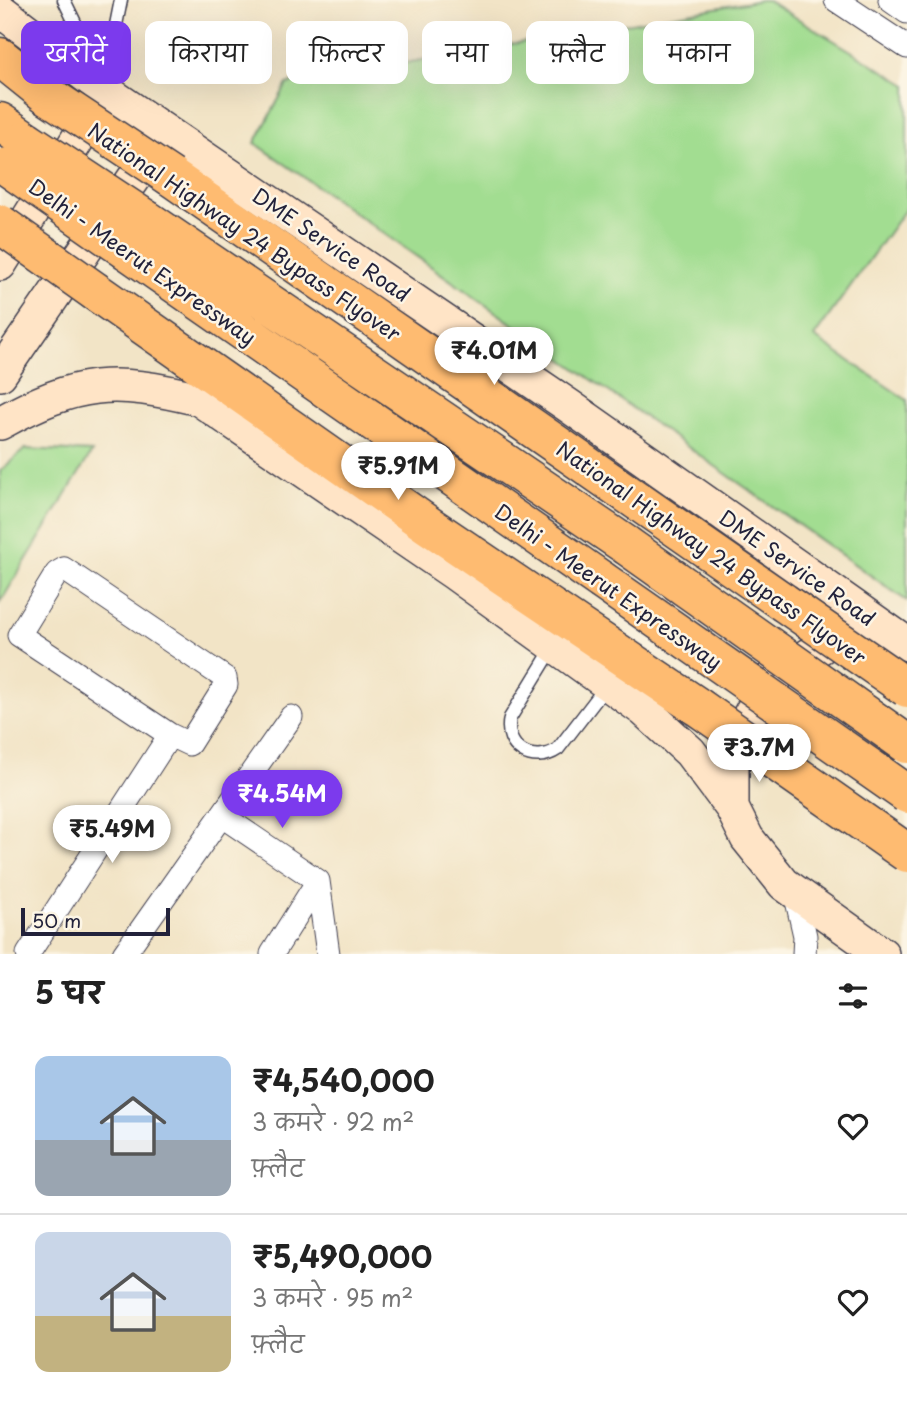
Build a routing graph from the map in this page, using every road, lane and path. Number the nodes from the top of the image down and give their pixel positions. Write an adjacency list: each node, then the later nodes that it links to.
1 (64, 0): 7 (lane)
2 (121, 0): 8 (lane)
3 (836, 0): 10 (street)
4 (890, 0): 6 (street)
5 (0, 10): 9 (main road, DME Service Road)
6 (907, 12)
7 (74, 21)
8 (117, 21)
9 (21, 26)
10 (907, 47)
11 (0, 57): 25 (highway, National Highway 24 Bypass Flyover, bridge)
12 (89, 84): 18 (main road)
13 (97, 84): 14 (main road, DME Service Road)
14 (166, 131): 19 (main road); 22 (main road, DME Service Road)
15 (9, 148): 17 (highway, Delhi - Meerut Expressway, bridge)
16 (0, 224): 32 (highway, bridge)
17 (138, 235): 28 (highway, Delhi - Meerut Expressway, bridge); 29 (highway, Delhi - Meerut Expressway, bridge)
18 (0, 264)
19 (0, 374)
20 (0, 423): 23 (main road)
21 (10, 628): 27 (street); 27 (street)
22 (907, 645): 30 (main road)
23 (555, 646): 24 (main road); 24 (lane)
24 (608, 684): 30 (main road)
25 (907, 688)
26 (291, 717): 31 (street)
27 (170, 735): 35 (street)
28 (907, 744)
29 (907, 794)
30 (732, 808): 34 (main road)
31 (222, 816): 33 (street); 36 (street)
32 (907, 853)
33 (318, 881): 37 (street); 38 (street)
34 (795, 892): 39 (street); 40 (main road)
35 (28, 954)
36 (124, 954)
37 (272, 954)
38 (328, 954)
39 (804, 954)
40 (882, 954)

